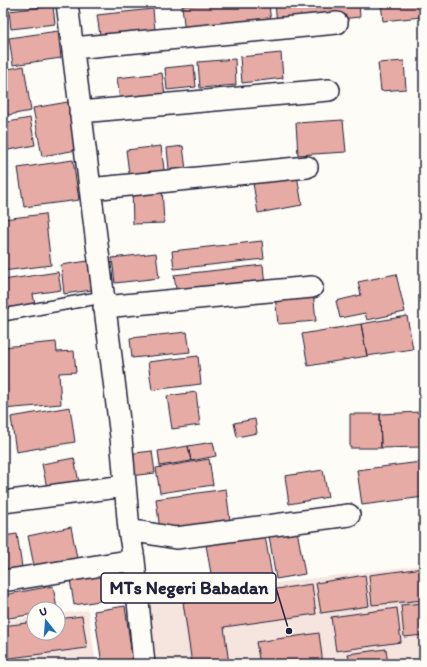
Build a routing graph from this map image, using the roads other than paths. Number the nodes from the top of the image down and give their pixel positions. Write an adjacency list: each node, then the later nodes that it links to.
1 (67, 3): 3 (street)
2 (337, 23): 3 (street)
3 (73, 48): 5 (street)
4 (329, 90): 5 (street)
5 (80, 112): 7 (street)
6 (307, 167): 7 (street)
7 (90, 189): 9 (street)
8 (312, 287): 9 (street)
9 (104, 302): 10 (lane); 11 (street)
10 (3, 315)
11 (125, 486): 12 (street); 14 (street)
12 (3, 502)
13 (349, 515): 14 (street)
14 (129, 530): 15 (street)
15 (134, 560): 16 (street); 17 (street)
16 (3, 581)
17 (144, 664)

